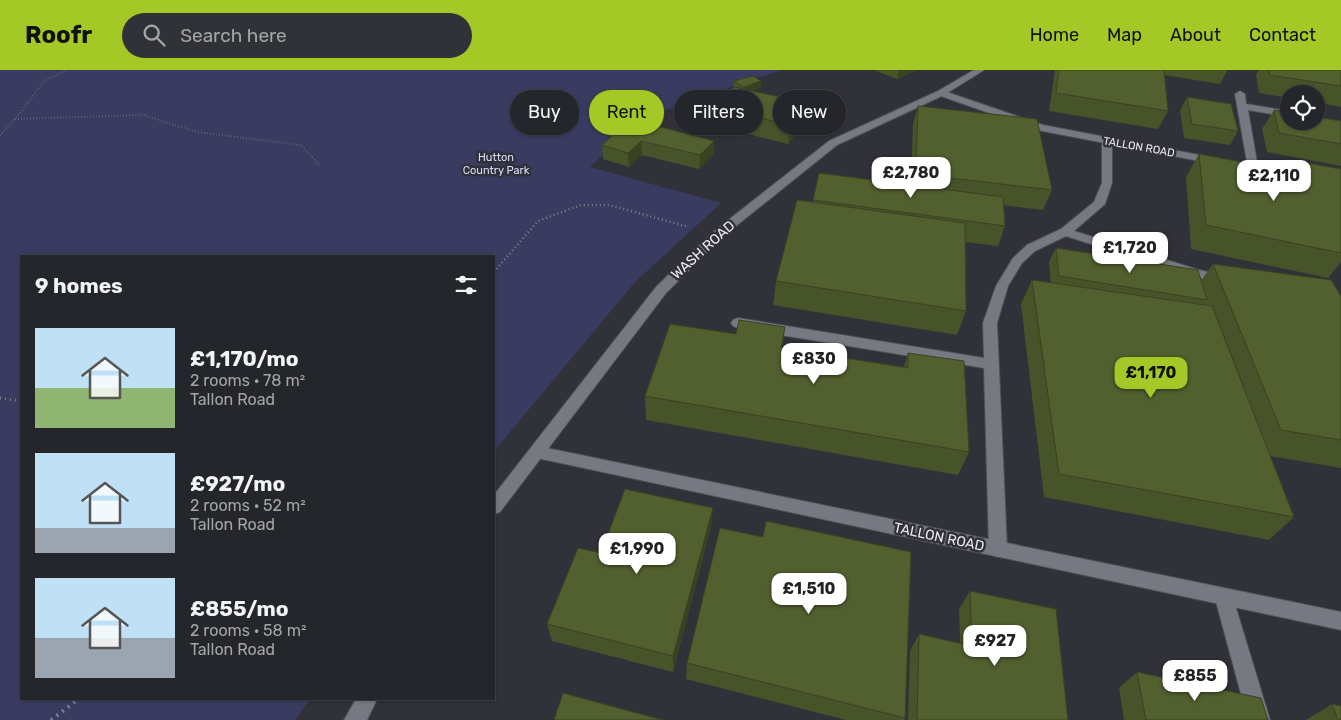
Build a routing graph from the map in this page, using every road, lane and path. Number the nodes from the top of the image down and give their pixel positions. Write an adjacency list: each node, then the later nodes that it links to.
1 (66, 70): 7 (path)
2 (980, 70): 3 (street, WASH ROAD)
3 (941, 92): 9 (street, TALLON ROAD); 14 (street, WASH ROAD)
4 (1240, 94): 5 (street)
5 (1242, 106): 6 (street); 12 (street)
6 (1280, 112)
7 (15, 119): 8 (path); 11 (path)
8 (0, 135)
9 (1107, 142): 10 (street, TALLON ROAD); 13 (street)
10 (1224, 162)
11 (319, 165)
12 (1253, 168)
13 (1065, 232): 16 (street); 18 (street)
14 (717, 235): 15 (path); 21 (street, WASH ROAD)
15 (495, 271)
16 (1238, 282)
17 (738, 323): 18 (street)
18 (991, 364): 23 (street)
19 (0, 398): 20 (path)
20 (20, 401)
21 (537, 452): 22 (street, WASH ROAD); 23 (street, TALLON ROAD)
22 (495, 507)
23 (998, 549): 24 (street, TALLON ROAD)
24 (1224, 598): 25 (street, TALLON ROAD); 30 (street)
25 (1341, 622)
26 (78, 700): 28 (path)
27 (366, 700): 29 (street)
28 (51, 720)
29 (355, 720)
30 (1259, 720)

